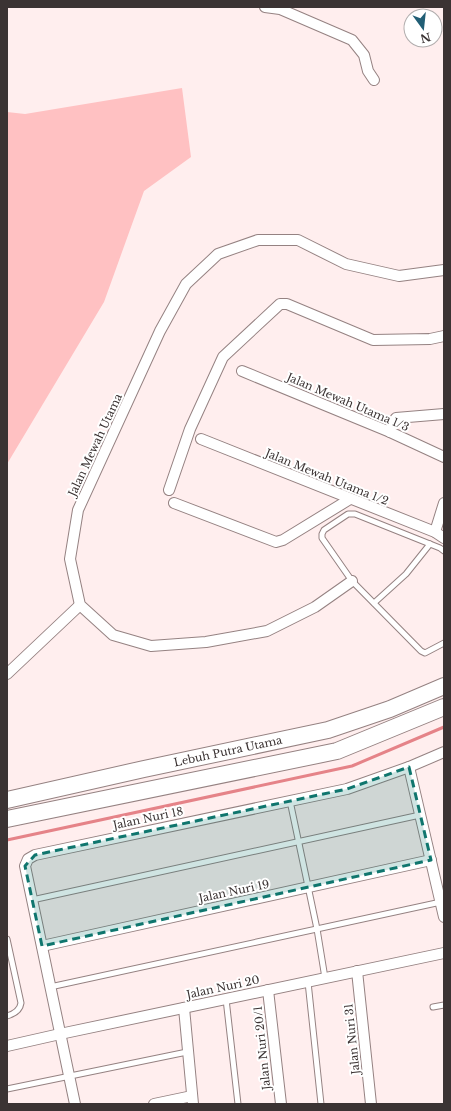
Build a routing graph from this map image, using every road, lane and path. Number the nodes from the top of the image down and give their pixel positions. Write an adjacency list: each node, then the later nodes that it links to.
1 (265, 7): 2 (street)
2 (374, 80)
3 (444, 270): 20 (street, Jalan Mewah Utama)
4 (444, 336): 10 (street)
5 (242, 372): 7 (street, Jalan Mewah Utama 1/3)
6 (444, 414): 7 (street)
7 (390, 432): 9 (street, Jalan Mewah Utama 1/3)
8 (200, 439): 11 (street, Jalan Mewah Utama 1/2)
9 (444, 457)
10 (169, 490)
11 (350, 499): 12 (street); 14 (street, Jalan Mewah Utama 1/2)
12 (174, 503)
13 (444, 503): 14 (street)
14 (435, 532): 15 (street, Jalan Mewah Utama 1/2)
15 (444, 538)
16 (430, 544): 17 (lane); 18 (lane); 19 (lane)
17 (444, 550)
18 (352, 581): 19 (lane); 20 (street)
19 (374, 603): 21 (lane)
20 (80, 606): 22 (street)
21 (444, 643)
22 (7, 674)
23 (444, 686): 27 (main road, Lebuh Putra Utama)
24 (444, 707): 30 (main road, Lebuh Putra Utama)
25 (444, 752): 26 (street, Jalan Nuri 18)
26 (409, 767): 28 (street, Jalan Nuri 18); 29 (street)
27 (7, 800)
28 (290, 801): 31 (lane); 34 (street, Jalan Nuri 18)
29 (420, 815): 31 (lane); 32 (street)
30 (7, 819)
31 (299, 842): 33 (lane); 34 (lane)
32 (431, 860): 33 (street, Jalan Nuri 19); 35 (street)
33 (308, 887): 37 (lane); 39 (street, Jalan Nuri 19)
34 (32, 900): 39 (street, Jalan Nuri 18)
35 (441, 902): 36 (street); 37 (lane)
36 (444, 916)
37 (317, 929): 42 (lane); 44 (lane)
38 (7, 939): 50 (lane)
39 (42, 946): 44 (street, Jalan Nuri 18)
40 (444, 953): 41 (street, Jalan Nuri 20)
41 (358, 971): 42 (street, Jalan Nuri 20); 62 (street, Jalan Nuri 31)
42 (325, 978): 43 (street, Jalan Nuri 20)
43 (308, 982): 45 (street, Jalan Nuri 20); 61 (lane)
44 (50, 987): 51 (street, Jalan Nuri 18)
45 (268, 990): 46 (street, Jalan Nuri 20); 60 (street, Jalan Nuri 20/1)
46 (226, 999): 49 (street, Jalan Nuri 20); 59 (lane)
47 (444, 1005): 48 (lane)
48 (433, 1007)
49 (184, 1008): 51 (street, Jalan Nuri 20); 53 (street)
50 (7, 1016)
51 (60, 1034): 52 (street, Jalan Nuri 20); 54 (street, Jalan Nuri 18)
52 (7, 1046)
53 (187, 1052): 54 (lane); 56 (street)
54 (69, 1076): 55 (lane); 57 (street, Jalan Nuri 18)
55 (7, 1089)
56 (192, 1100): 58 (street)
57 (75, 1104)
58 (154, 1104)
59 (238, 1104)
60 (281, 1104)
61 (321, 1104)
62 (371, 1104)

